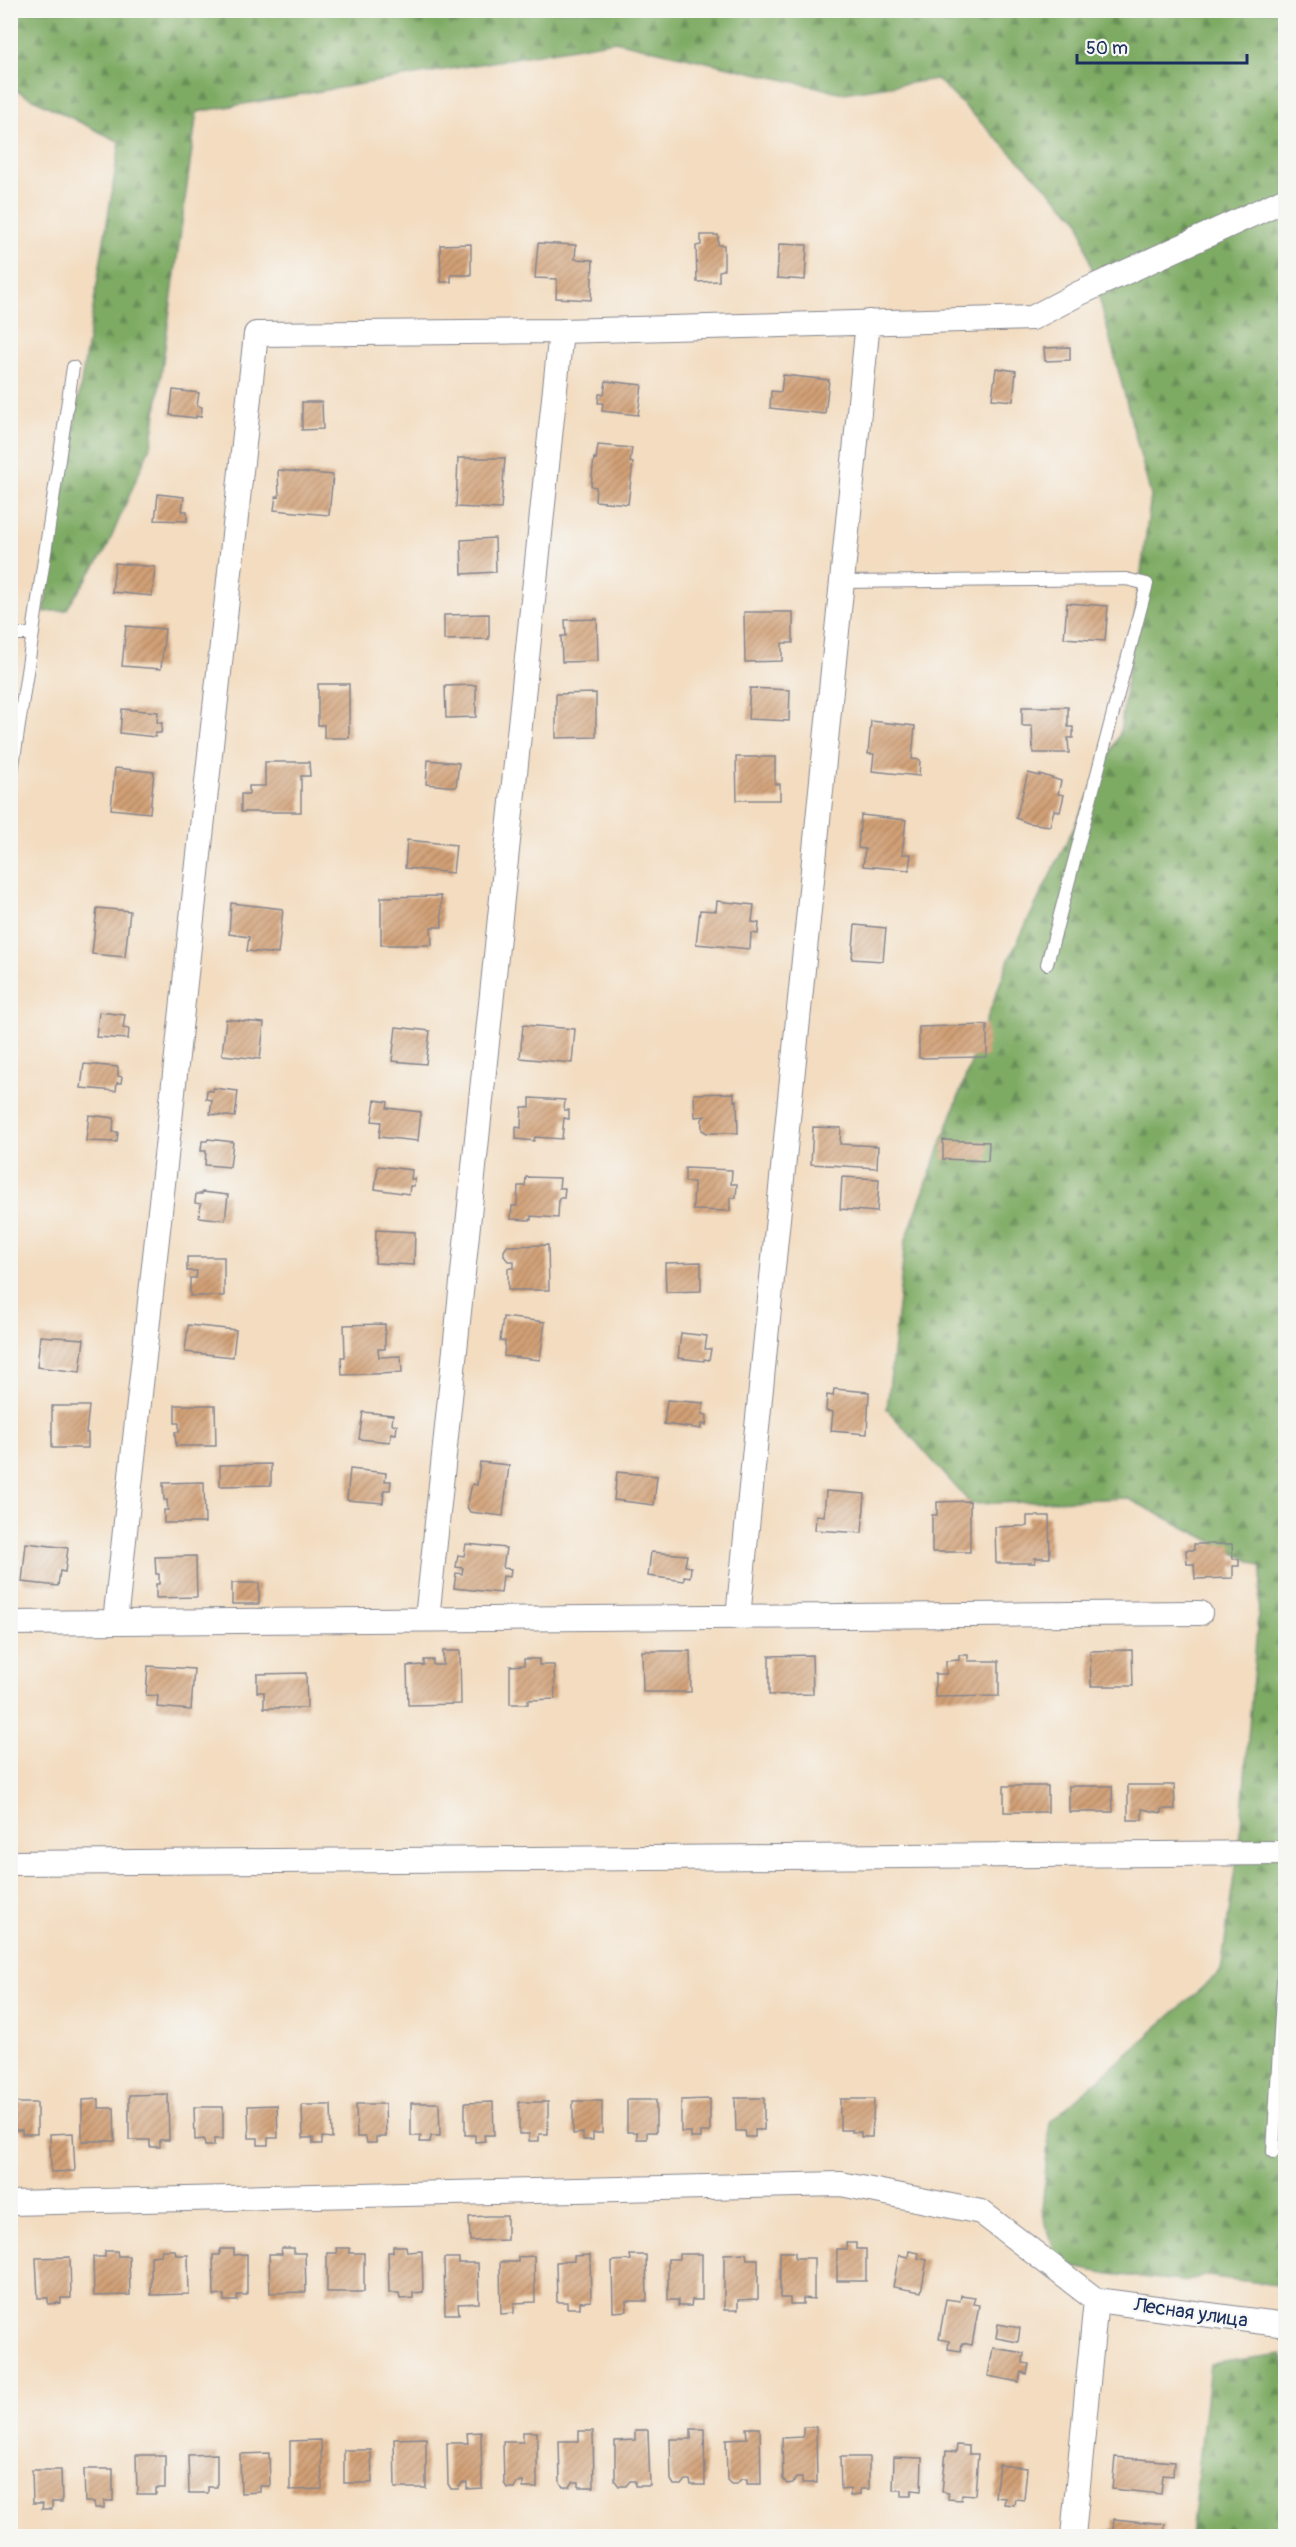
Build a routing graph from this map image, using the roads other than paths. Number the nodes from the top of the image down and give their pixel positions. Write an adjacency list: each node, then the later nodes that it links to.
1 (1286, 199): 2 (street)
2 (868, 321): 3 (street); 5 (street)
3 (561, 331): 12 (street); 13 (street)
4 (73, 367): 7 (lane)
5 (842, 582): 9 (lane); 11 (street)
6 (10, 634): 7 (lane)
7 (33, 634): 8 (lane)
8 (10, 785)
9 (1047, 964)
10 (1200, 1613): 11 (street)
11 (738, 1617): 12 (street)
12 (427, 1619): 13 (street)
13 (115, 1622): 14 (street)
14 (10, 1623)
15 (1286, 1853): 16 (street)
16 (10, 1863)
17 (1286, 1930): 18 (lane)
18 (1273, 2152)
19 (10, 2203): 20 (street)
20 (1096, 2300): 21 (street, Лесная улица); 22 (street)
21 (1286, 2325)
22 (1073, 2536)

